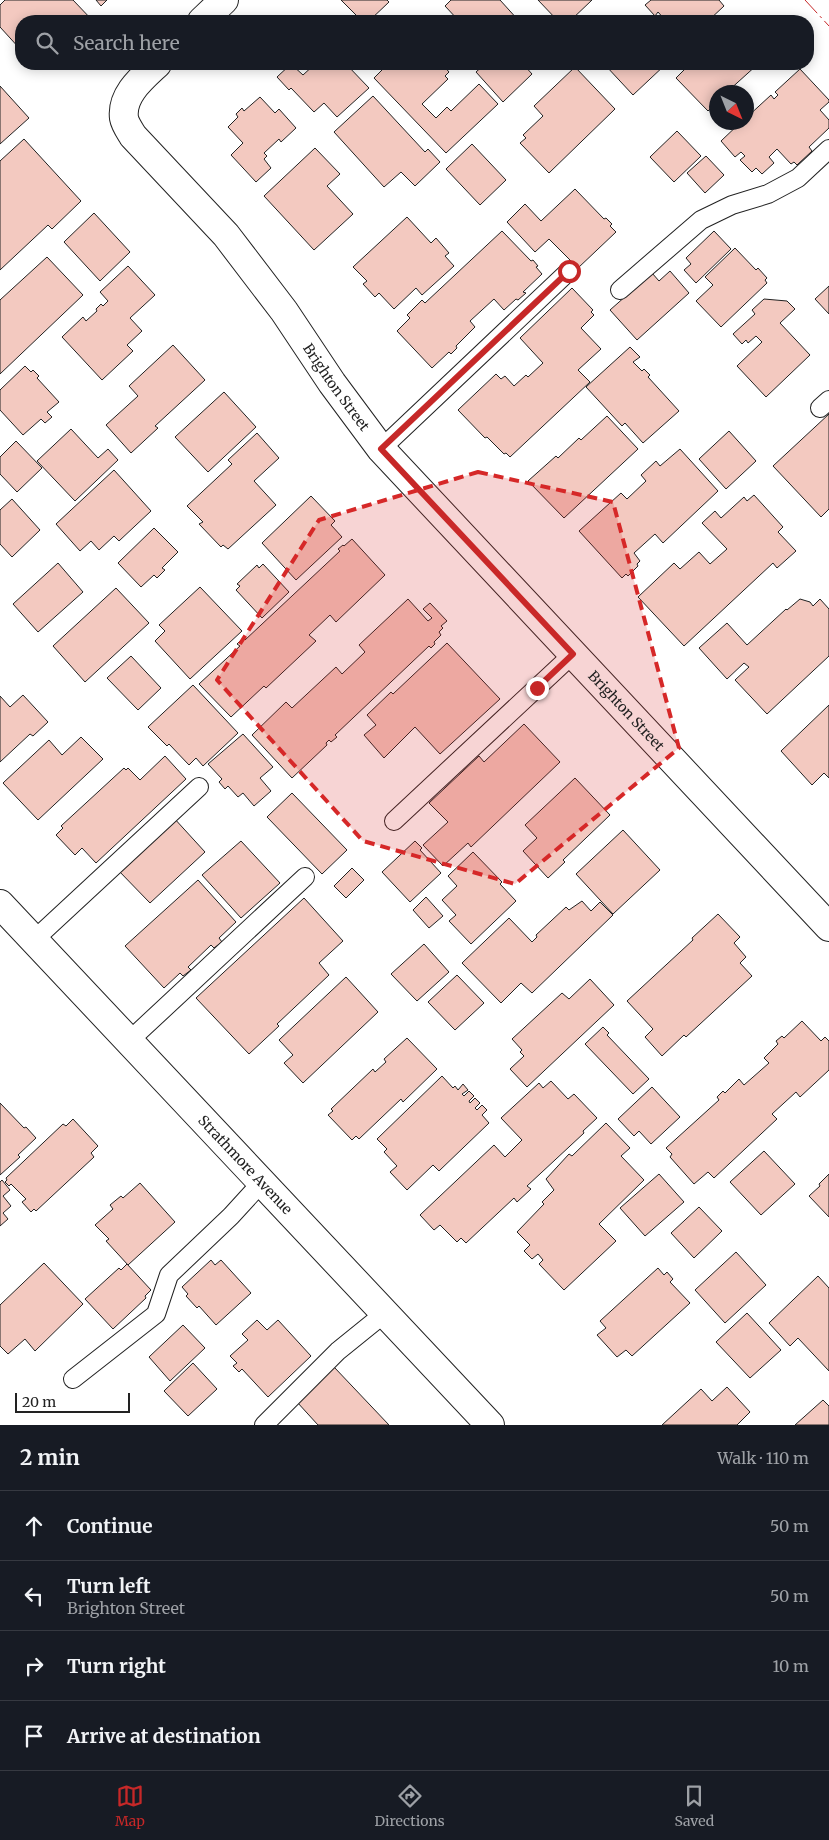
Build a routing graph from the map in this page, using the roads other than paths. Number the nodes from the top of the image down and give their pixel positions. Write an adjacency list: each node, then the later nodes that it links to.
1 (224, 0): 2 (street)
2 (208, 15)
3 (151, 70): 7 (street, Brighton Street)
4 (829, 149): 6 (lane)
5 (569, 271): 7 (lane)
6 (620, 290)
7 (381, 449): 8 (street, Brighton Street)
8 (573, 654): 10 (lane); 13 (street, Brighton Street)
9 (199, 787): 14 (lane)
10 (394, 821)
11 (305, 877): 15 (lane)
12 (0, 904): 14 (street, Strathmore Avenue)
13 (829, 927)
14 (34, 940): 15 (street, Strathmore Avenue)
15 (129, 1041): 16 (street, Strathmore Avenue)
16 (262, 1182): 17 (street, Strathmore Avenue); 18 (lane)
17 (385, 1313): 19 (lane); 20 (street, Strathmore Avenue)
18 (73, 1378)
19 (264, 1425)
20 (490, 1425)

